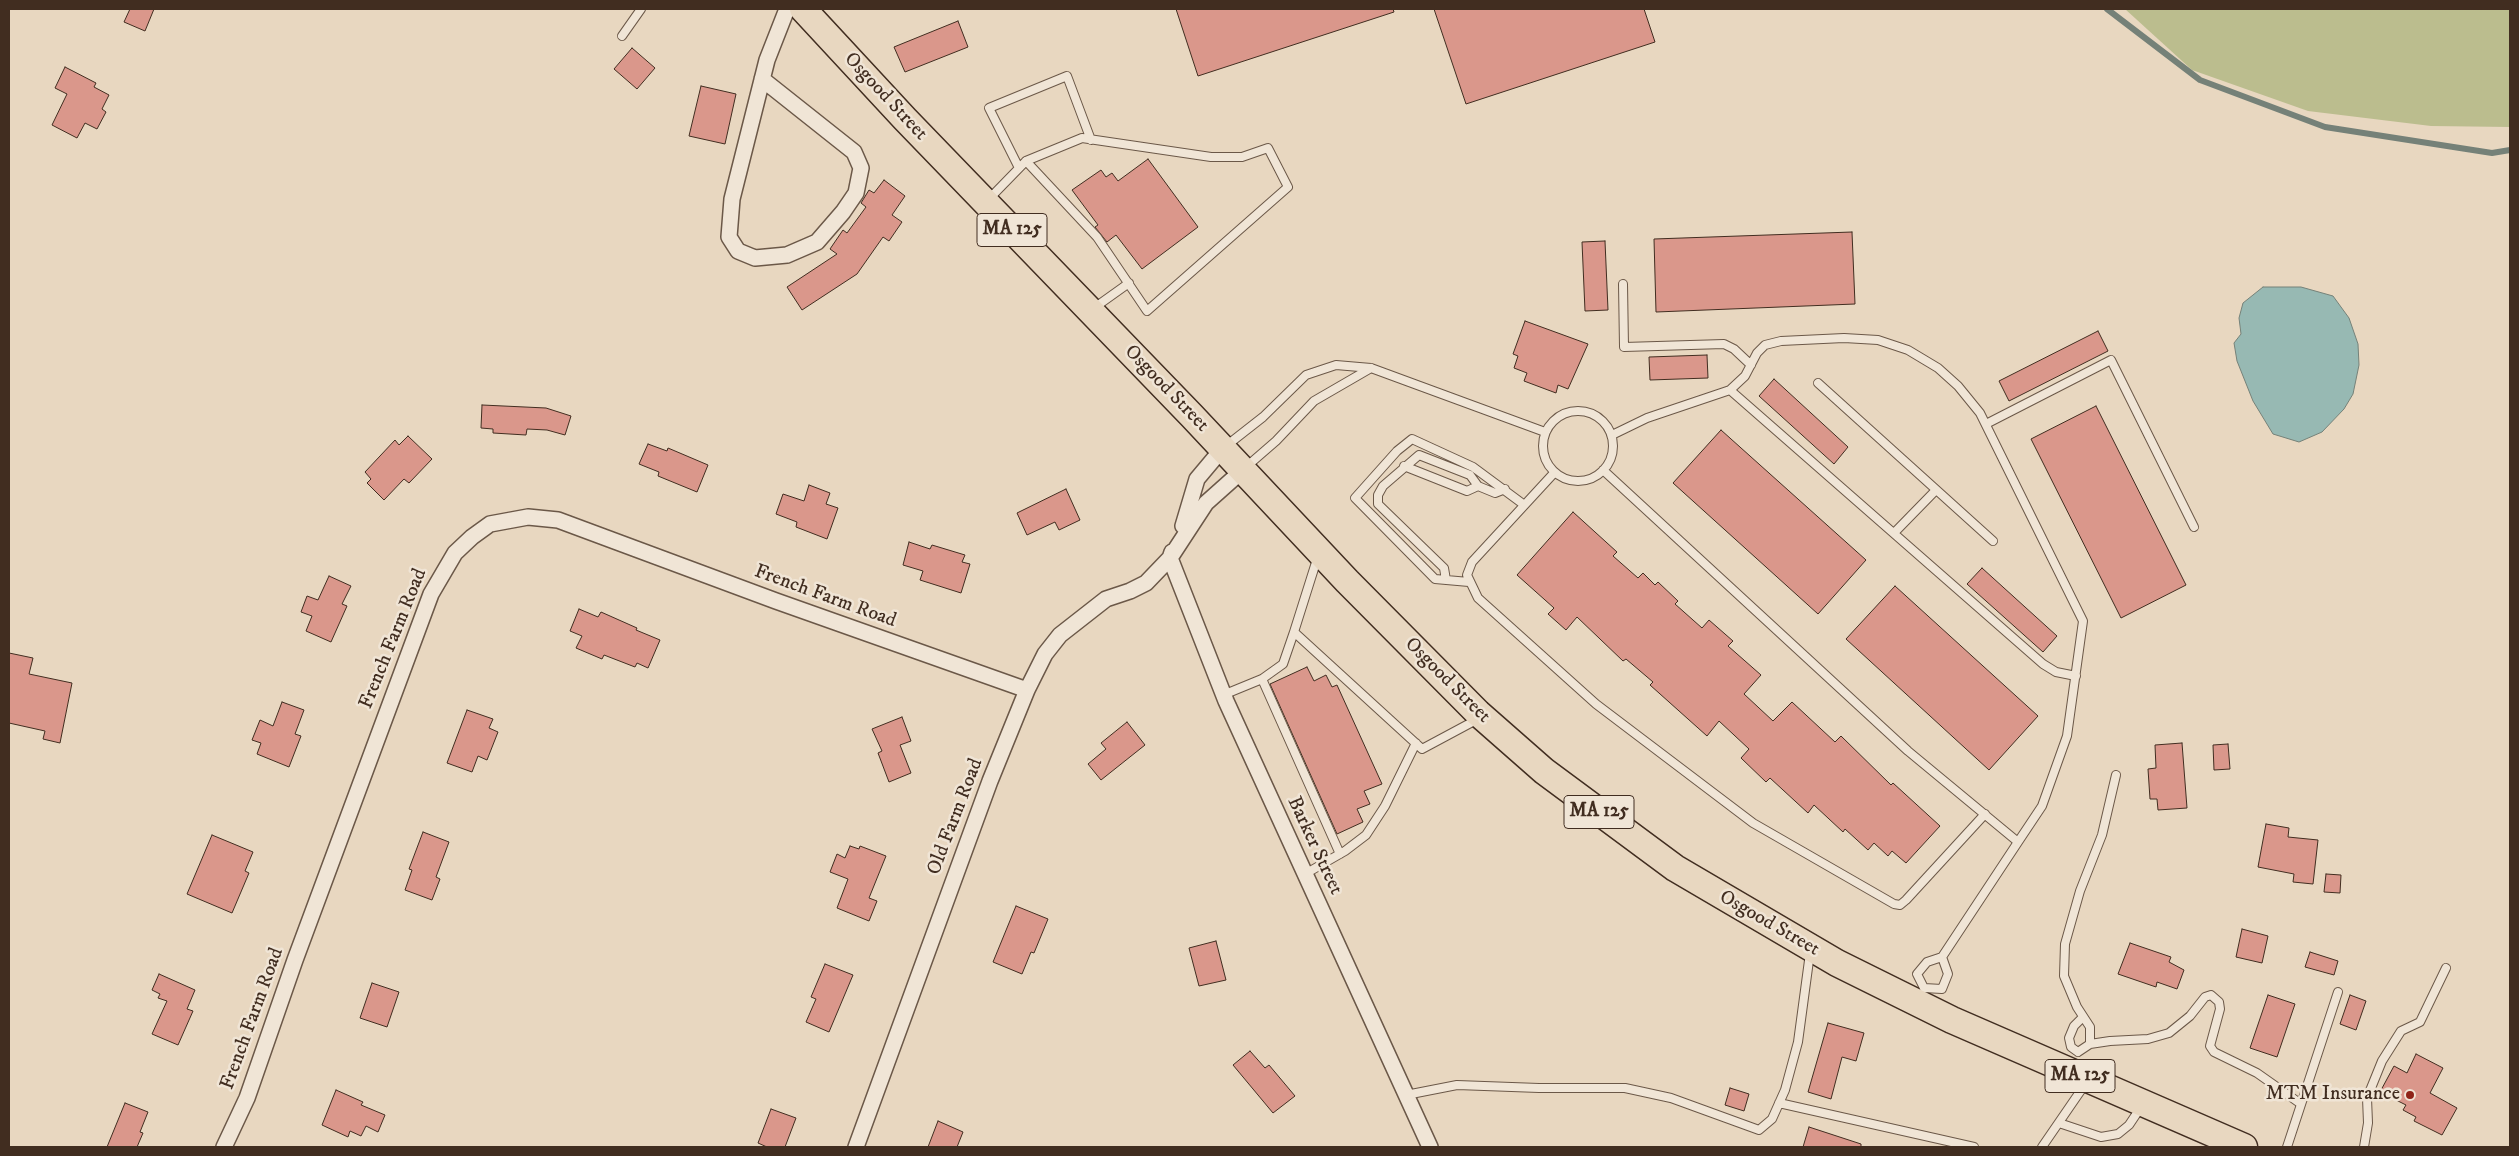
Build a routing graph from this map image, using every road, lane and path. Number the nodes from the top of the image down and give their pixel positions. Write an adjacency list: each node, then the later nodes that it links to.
1 (641, 9): 4 (lane)
2 (787, 9): 5 (street)
3 (803, 9): 9 (highway, Osgood Street / MA 125)
4 (622, 36)
5 (762, 79): 5 (street)
6 (1091, 140): 7 (lane); 8 (lane); 10 (lane)
7 (1026, 161): 8 (lane); 10 (lane)
8 (1019, 168): 9 (lane)
9 (986, 203): 12 (highway, Osgood Street / MA 125)
10 (1129, 283): 12 (lane)
11 (1622, 284): 13 (lane)
12 (1090, 311): 20 (highway, Osgood Street / MA 125)
13 (1751, 365): 16 (lane); 17 (lane)
14 (1370, 368): 18 (lane); 20 (lane); 22 (lane)
15 (1818, 383): 27 (lane)
16 (1730, 390): 19 (lane); 30 (lane)
17 (1986, 424): 29 (lane); 37 (lane)
18 (1545, 432): 19 (lane); 24 (lane)
19 (1612, 435): 23 (lane)
20 (1223, 448): 22 (highway, Osgood Street / MA 125); 33 (street)
21 (1404, 466): 25 (lane); 25 (lane); 34 (lane)
22 (1243, 470): 32 (highway, Osgood Street / MA 125); 33 (street)
23 (1604, 470): 24 (lane); 44 (lane)
24 (1554, 473): 28 (lane)
25 (1478, 486): 26 (lane)
26 (1505, 489): 28 (lane); 34 (lane)
27 (1936, 490): 30 (lane); 31 (lane)
28 (1524, 504): 35 (lane)
29 (2194, 527)
30 (1894, 533): 37 (lane)
31 (1993, 541)
32 (1319, 552): 36 (lane); 41 (highway, Osgood Street / MA 125)
33 (1170, 558): 39 (street, Old Farm Road); 40 (street, Barker Street)
34 (1446, 580): 35 (lane)
35 (1468, 582): 44 (lane)
36 (1294, 632): 38 (lane); 42 (lane)
37 (2076, 676): 45 (lane)
38 (1262, 679): 40 (lane); 46 (lane)
39 (1027, 690): 61 (street, French Farm Road); 62 (street, Old Farm Road)
40 (1223, 695): 47 (street, Barker Street)
41 (1482, 717): 42 (lane); 48 (highway, Osgood Street / MA 125)
42 (1416, 743): 46 (lane)
43 (2116, 775): 53 (lane)
44 (1985, 814): 45 (lane)
45 (2018, 842): 49 (lane)
46 (1340, 854): 47 (lane)
47 (1305, 874): 56 (street, Barker Street)
48 (1810, 949): 52 (highway, Osgood Street / MA 125); 57 (lane)
49 (1942, 957): 52 (lane); 52 (lane)
50 (2446, 968): 68 (lane)
51 (2338, 992): 59 (lane)
52 (1920, 996): 55 (highway, Osgood Street / MA 125)
53 (2083, 1017): 54 (lane); 55 (lane)
54 (2090, 1044): 55 (lane); 59 (lane)
55 (2080, 1067): 58 (highway, Osgood Street / MA 125); 60 (lane)
56 (1406, 1095): 57 (lane); 63 (street, Barker Street)
57 (1779, 1103): 64 (lane)
58 (2143, 1104): 60 (lane); 66 (highway, Osgood Street / MA 125)
59 (2301, 1104): 67 (lane)
60 (2059, 1123): 65 (lane)
61 (224, 1147)
62 (856, 1147)
63 (1430, 1147)
64 (1974, 1147)
65 (2042, 1147)
66 (2244, 1147)
67 (2287, 1147)
68 (2364, 1147)

